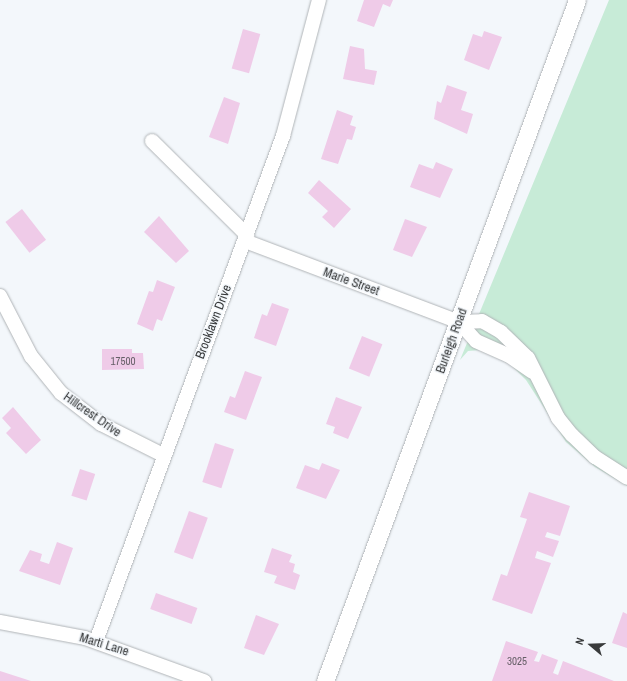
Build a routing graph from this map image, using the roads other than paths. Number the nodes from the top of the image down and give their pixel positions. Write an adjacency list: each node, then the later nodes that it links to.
1 (319, 0): 4 (street, Brooklawn Drive)
2 (577, 0): 6 (street, Burleigh Road)
3 (152, 141): 4 (street, Marie Street)
4 (246, 238): 6 (street, Marie Street); 8 (street, Brooklawn Drive)
5 (0, 296): 8 (street, Hillcrest Drive)
6 (459, 322): 7 (street); 7 (street); 13 (street, Burleigh Road)
7 (532, 373): 9 (street)
8 (163, 455): 11 (street, Brooklawn Drive)
9 (627, 478)
10 (0, 622): 11 (street, Marti Lane)
11 (96, 641): 12 (street, Marti Lane)
12 (204, 681)
13 (325, 681)

